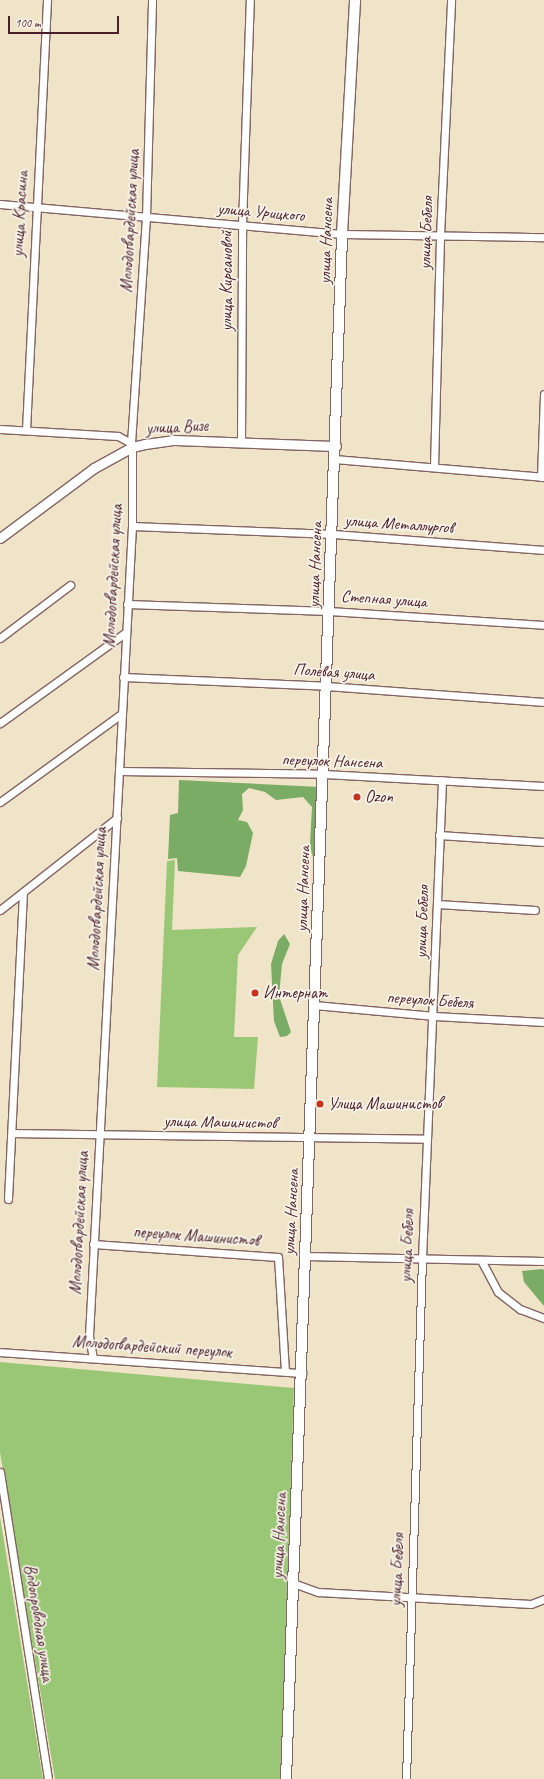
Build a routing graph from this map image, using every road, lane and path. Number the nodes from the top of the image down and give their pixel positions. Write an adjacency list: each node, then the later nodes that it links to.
1 (47, 0): 7 (street, улица Красина)
2 (152, 0): 8 (street, Молодогвардейская улица)
3 (250, 0): 9 (street, улица Кирсановой)
4 (355, 0): 10 (main road, улица Нансена)
5 (451, 0): 11 (street, улица Бебеля)
6 (0, 204): 7 (street, улица Урицкого)
7 (35, 208): 8 (street, улица Урицкого); 15 (street, улица Красина)
8 (146, 217): 9 (street, улица Урицкого); 17 (street, Молодогвардейская улица)
9 (242, 226): 10 (street, улица Урицкого); 16 (street, улица Кирсановой)
10 (342, 234): 11 (street, улица Урицкого); 18 (main road, улица Нансена)
11 (440, 236): 12 (street, улица Урицкого); 20 (street, улица Бебеля)
12 (544, 236)
13 (544, 394): 21 (street)
14 (0, 429): 15 (street)
15 (26, 430): 17 (street)
16 (241, 442): 17 (street, улица Визе); 18 (street, улица Визе)
17 (131, 445): 22 (street, Молодогвардейская улица); 24 (street, улица Визе)
18 (336, 446): 19 (main road, улица Нансена)
19 (336, 459): 20 (street); 23 (main road, улица Нансена)
20 (434, 467): 21 (street)
21 (542, 477)
22 (132, 526): 23 (street, улица Металлургов); 27 (street, Молодогвардейская улица)
23 (333, 534): 25 (street, улица Металлургов); 28 (main road, улица Нансена)
24 (0, 538)
25 (544, 550)
26 (70, 585): 31 (street)
27 (127, 604): 28 (street, Степная улица); 30 (street, Молодогвардейская улица)
28 (330, 611): 29 (street, Степная улица); 33 (main road, улица Нансена)
29 (544, 625)
30 (125, 633): 32 (street, Молодогвардейская улица); 36 (street)
31 (0, 638)
32 (122, 677): 33 (street, Полевая улица); 35 (street, Молодогвардейская улица)
33 (326, 686): 34 (street, Полевая улица); 38 (main road, улица Нансена)
34 (544, 702)
35 (121, 714): 37 (street, Молодогвардейская улица); 41 (street)
36 (0, 723)
37 (119, 771): 38 (street, переулок Нансена); 42 (street, Молодогвардейская улица)
38 (324, 774): 39 (street, переулок Нансена); 49 (main road, улица Нансена)
39 (442, 780): 40 (street, переулок Нансена); 43 (street, улица Бебеля)
40 (544, 786)
41 (0, 802)
42 (117, 818): 45 (street); 52 (street, Молодогвардейская улица)
43 (439, 835): 44 (street); 46 (street, улица Бебеля)
44 (544, 842)
45 (23, 894): 47 (street); 53 (street)
46 (437, 904): 48 (street); 50 (street, улица Бебеля)
47 (0, 910)
48 (535, 910)
49 (314, 1005): 50 (street, переулок Бебеля); 54 (main road, улица Нансена)
50 (434, 1016): 51 (street, переулок Бебеля); 55 (street, улица Бебеля)
51 (544, 1022)
52 (99, 1132): 53 (street, улица Машинистов); 54 (street, улица Машинистов); 57 (street, Молодогвардейская улица)
53 (12, 1133): 56 (street)
54 (310, 1139): 55 (street, улица Машинистов); 58 (main road, улица Нансена)
55 (427, 1139): 59 (street, улица Бебеля)
56 (8, 1199)
57 (94, 1244): 64 (street, Молодогвардейская улица); 65 (street, переулок Машинистов)
58 (305, 1256): 59 (street); 66 (main road, улица Нансена)
59 (422, 1259): 60 (street); 69 (street, улица Бебеля)
60 (481, 1260): 61 (street); 62 (street)
61 (544, 1261)
62 (544, 1318)
63 (0, 1352): 64 (street, Молодогвардейский переулок)
64 (93, 1358): 65 (street, Молодогвардейский переулок)
65 (285, 1371): 66 (street, Молодогвардейский переулок)
66 (302, 1373): 68 (main road, улица Нансена)
67 (0, 1472): 71 (street, Водопроводная улица)
68 (293, 1583): 69 (street); 72 (main road, улица Нансена)
69 (411, 1597): 70 (street); 73 (street, улица Бебеля)
70 (544, 1599)
71 (48, 1779)
72 (286, 1779)
73 (406, 1779)

